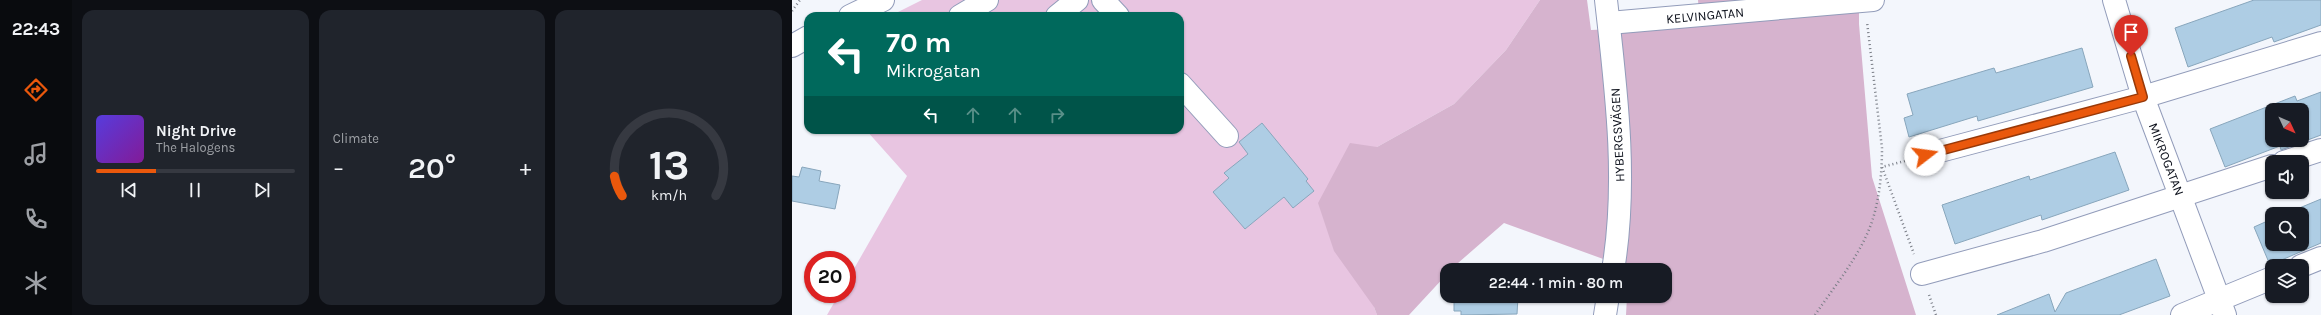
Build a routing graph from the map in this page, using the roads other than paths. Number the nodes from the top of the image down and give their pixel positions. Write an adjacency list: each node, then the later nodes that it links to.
1 (883, 0): 8 (street)
2 (987, 0): 9 (street)
3 (1077, 0): 10 (street)
4 (1103, 0): 11 (street)
5 (1606, 0): 12 (street, HYBERGSVÄGEN)
6 (2114, 0): 17 (street, MIKROGATAN)
7 (1869, 1): 12 (street, KELVINGATAN)
8 (858, 12)
9 (967, 12)
10 (1062, 12)
11 (1114, 12)
12 (1609, 23): 25 (street, HYBERGSVÄGEN)
13 (804, 39): 15 (street)
14 (2321, 43): 17 (street)
15 (792, 46)
16 (1184, 88): 18 (street)
17 (2143, 97): 20 (street); 23 (street, MIKROGATAN)
18 (1227, 136)
19 (2321, 150): 21 (street)
20 (1925, 155)
21 (2306, 155)
22 (2265, 168): 23 (street)
23 (2181, 195): 27 (street); 30 (street, MIKROGATAN)
24 (2321, 258): 26 (street)
25 (1614, 263)
26 (2309, 263)
27 (1922, 274)
28 (2265, 282): 30 (street)
29 (1607, 303): 31 (street)
30 (2222, 308): 32 (street)
31 (1605, 315)
32 (2182, 315)

